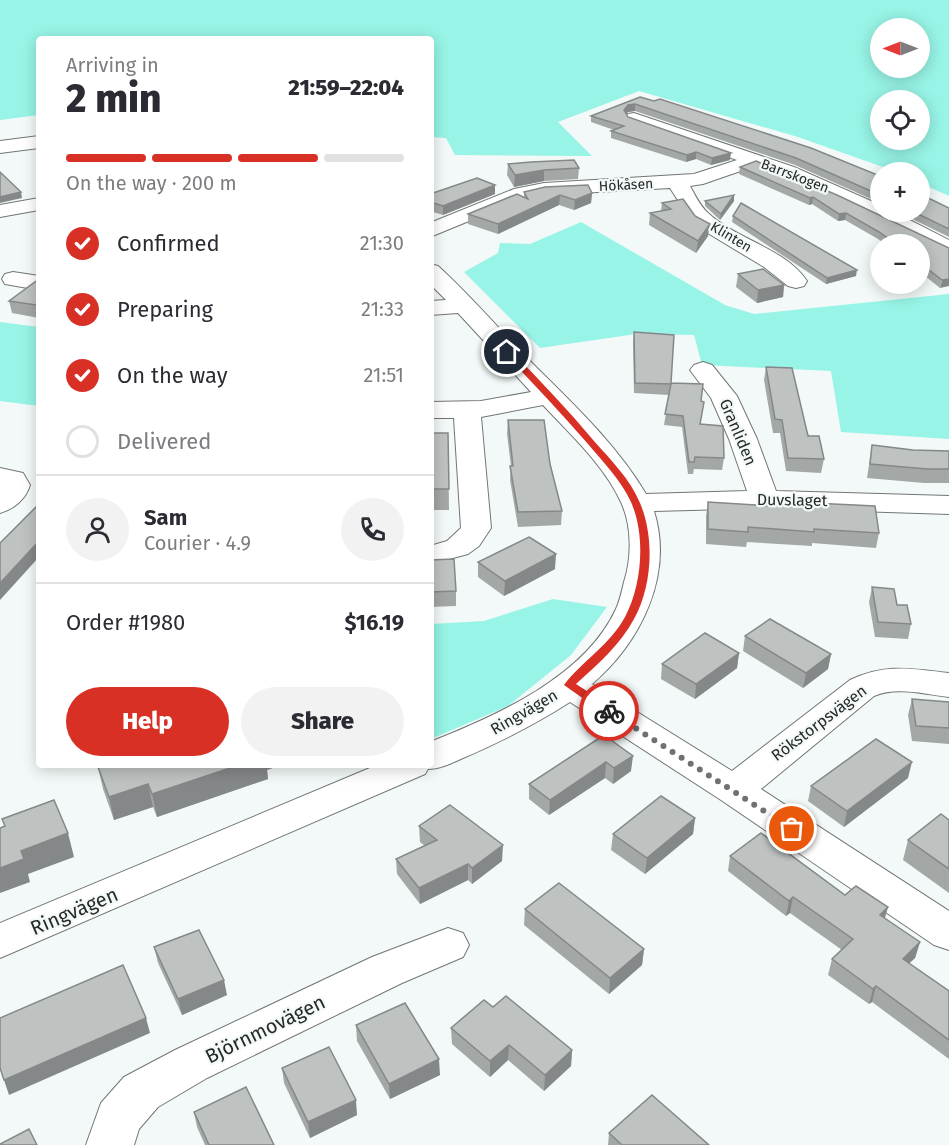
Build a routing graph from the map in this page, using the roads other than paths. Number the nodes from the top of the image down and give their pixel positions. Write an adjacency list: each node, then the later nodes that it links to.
1 (634, 118): 4 (street, Barrskogen)
2 (36, 142): 3 (street)
3 (0, 147)
4 (755, 160): 5 (street, Hökåsen); 9 (street, Barrskogen)
5 (677, 182): 8 (street, Hökåsen); 12 (street, Klinten)
6 (36, 205): 7 (street)
7 (0, 211)
8 (434, 229)
9 (949, 249)
10 (434, 275): 14 (street, Ringvägen)
11 (13, 279): 13 (street)
12 (796, 281)
13 (36, 283)
14 (465, 305): 15 (street); 17 (street, Ringvägen)
15 (434, 308)
16 (703, 370): 21 (street, Granliden)
17 (550, 396): 19 (street); 22 (street, Ringvägen)
18 (434, 410): 19 (street)
19 (467, 410): 25 (street)
20 (0, 477): 23 (street)
21 (764, 499): 22 (street, Duvslaget); 24 (street, Duvslaget)
22 (636, 503): 26 (street, Ringvägen)
23 (0, 504)
24 (949, 505)
25 (434, 554)
26 (569, 685): 28 (street, Ringvägen); 30 (street)
27 (949, 685): 30 (street, Rökstorpsvägen)
28 (434, 755)
29 (405, 768): 32 (street, Ringvägen)
30 (734, 790): 31 (street)
31 (949, 933)
32 (0, 941)
33 (448, 945): 34 (street, Björnmovägen)
34 (110, 1145)

